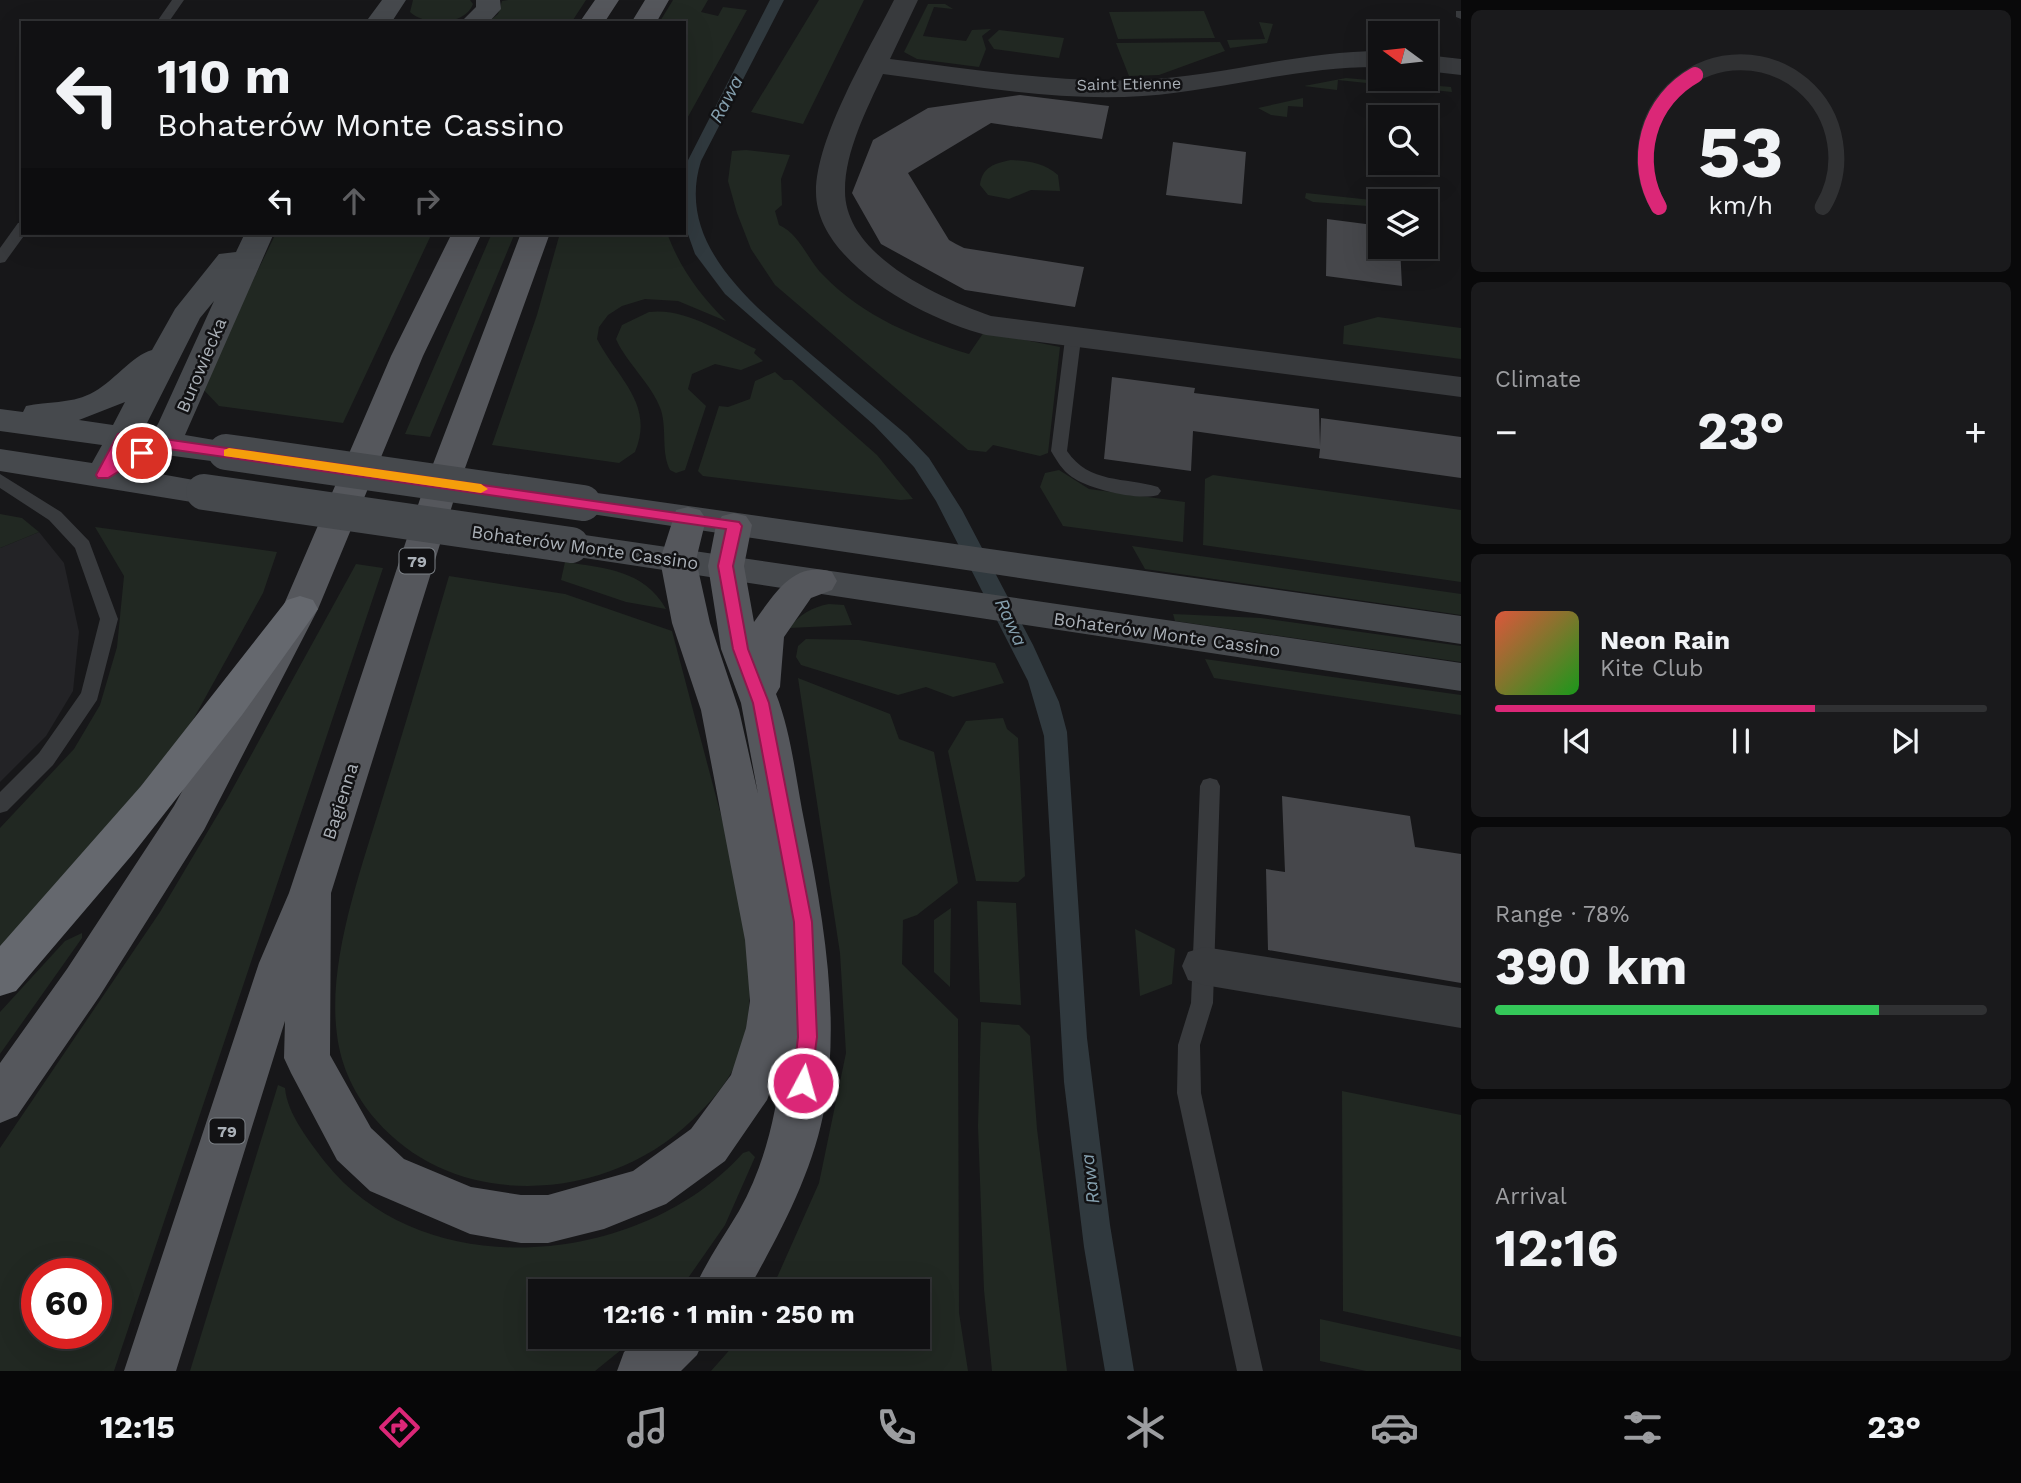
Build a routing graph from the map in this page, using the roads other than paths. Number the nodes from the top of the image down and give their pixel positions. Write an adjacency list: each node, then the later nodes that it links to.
1 (178, 0): 6 (lane)
2 (488, 0): 7 (street)
3 (607, 0): 8 (main road)
4 (657, 0): 9 (main road)
5 (906, 0): 12 (street)
6 (163, 21)
7 (474, 21)
8 (592, 21)
9 (644, 21)
10 (1368, 59): 12 (street, Saint Etienne)
11 (1438, 64): 13 (street)
12 (877, 65): 21 (street)
13 (1461, 67)
14 (21, 229): 19 (lane)
15 (249, 235): 20 (street, Burowiecka)
16 (258, 235): 24 (street, Burowiecka)
17 (466, 235): 37 (main road)
18 (534, 235): 43 (main road, Bagienna / 79)
19 (0, 259)
20 (186, 316): 23 (street); 26 (street, Burowiecka)
21 (1073, 339): 22 (street); 32 (lane)
22 (1461, 387)
23 (0, 412)
24 (181, 415): 27 (street, Burowiecka); 28 (street)
25 (0, 420): 26 (street, Bohaterów Monte Cassino)
26 (123, 438): 27 (street, Bohaterów Monte Cassino); 30 (street, Burowiecka)
27 (162, 443): 28 (street, Bohaterów Monte Cassino); 30 (street, Burowiecka)
28 (220, 451): 34 (street, Bohaterów Monte Cassino, bridge)
29 (0, 460): 30 (street, Bohaterów Monte Cassino)
30 (103, 475): 34 (street, Bohaterów Monte Cassino, bridge)
31 (0, 480): 42 (lane)
32 (1152, 491)
33 (734, 526): 34 (street, Bohaterów Monte Cassino); 35 (main road); 38 (street, Bohaterów Monte Cassino)
34 (683, 539): 35 (street, Bohaterów Monte Cassino); 43 (main road)
35 (726, 566): 36 (street, Bohaterów Monte Cassino); 40 (main road)
36 (832, 582): 39 (street, Bohaterów Monte Cassino); 40 (main road)
37 (300, 609): 45 (highway); 47 (main road)
38 (1461, 630)
39 (1461, 677)
40 (761, 703): 48 (main road)
41 (1210, 786): 44 (lane)
42 (0, 805)
43 (310, 893): 50 (main road, Bagienna / 79)
44 (1204, 966): 46 (street); 52 (lane)
45 (0, 977)
46 (1461, 1008)
47 (0, 1101)
48 (726, 1279)
49 (666, 1349): 51 (main road)
50 (150, 1371)
51 (643, 1371)
52 (1250, 1371)

